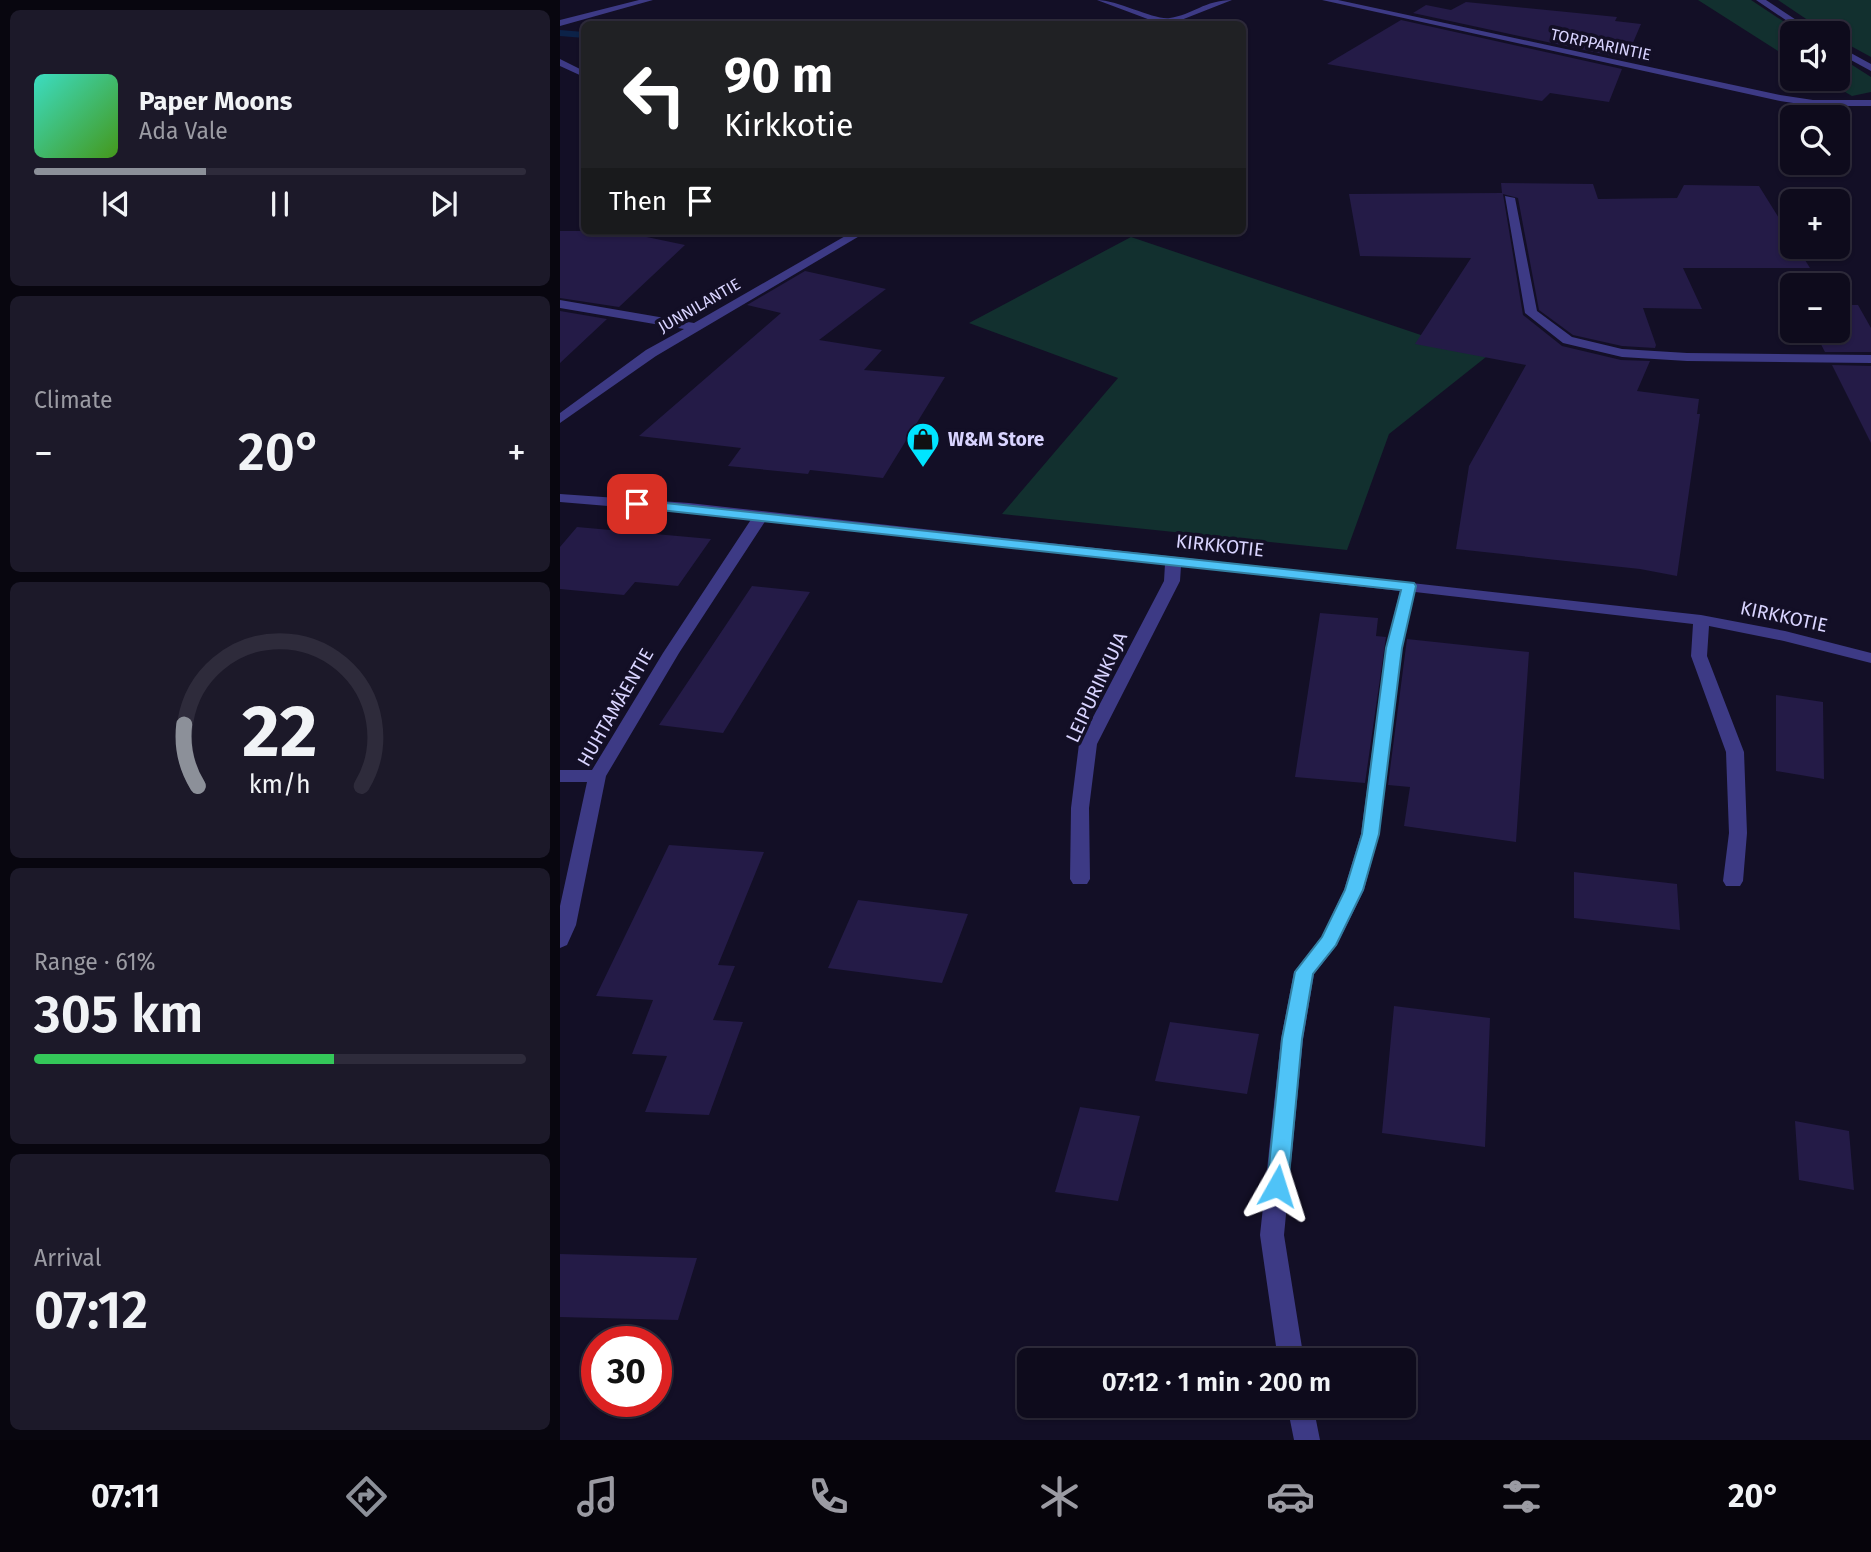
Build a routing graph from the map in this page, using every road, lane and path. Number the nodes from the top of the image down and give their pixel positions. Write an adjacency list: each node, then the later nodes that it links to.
1 (649, 0): 9 (street)
2 (1101, 0): 6 (street)
3 (1228, 0): 7 (street)
4 (1326, 0): 14 (street, TORPPARINTIE)
5 (1760, 0): 8 (street)
6 (1160, 21)
7 (1171, 21)
8 (1792, 21)
9 (560, 23)
10 (1850, 56): 12 (street)
11 (560, 62): 13 (street)
12 (1871, 68)
13 (581, 72)
14 (1871, 103)
15 (1509, 198): 19 (street)
16 (855, 235): 18 (street, JUNNILANTIE)
17 (560, 304): 18 (street)
18 (695, 327): 20 (street, JUNNILANTIE)
19 (1871, 359)
20 (560, 419)
21 (560, 498): 22 (street, KIRKKOTIE)
22 (760, 517): 23 (street, KIRKKOTIE); 28 (street, HUHTAMÄENTIE)
23 (1173, 560): 24 (street, KIRKKOTIE); 29 (street, LEIPURINKUJA)
24 (1409, 586): 25 (street, KIRKKOTIE); 32 (street)
25 (1700, 620): 26 (street, KIRKKOTIE); 30 (street)
26 (1871, 658)
27 (560, 776): 28 (street)
28 (597, 776): 31 (street, HUHTAMÄENTIE)
29 (1080, 879)
30 (1733, 881)
31 (560, 940)
32 (1289, 1348)
33 (1303, 1418): 34 (street)
34 (1307, 1440)

